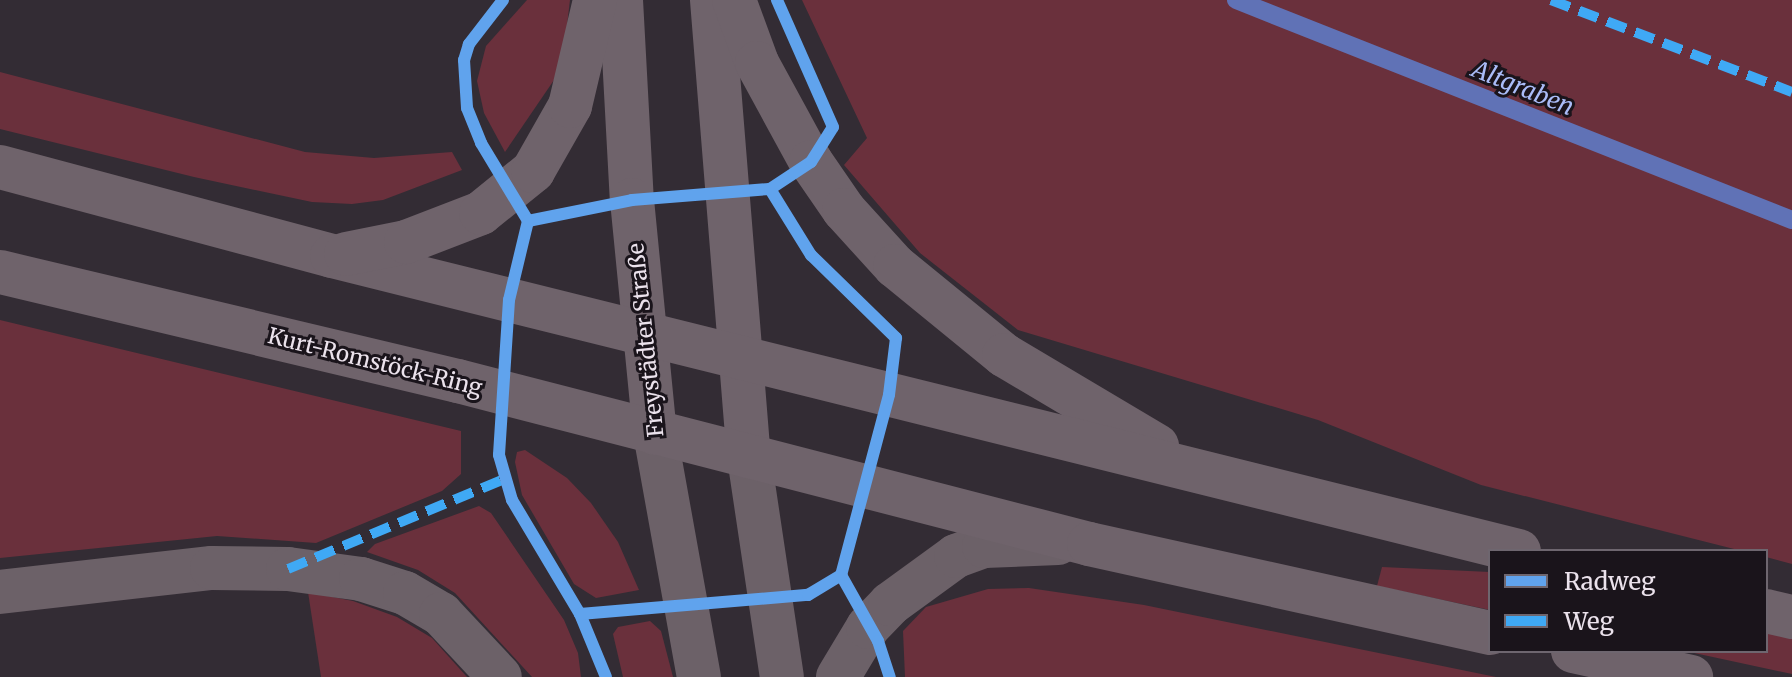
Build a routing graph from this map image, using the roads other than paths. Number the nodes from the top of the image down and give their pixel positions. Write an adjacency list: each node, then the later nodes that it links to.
1 (595, 0): 6 (main road)
2 (621, 0): 8 (main road, Freystädter Straße)
3 (712, 0): 9 (main road)
4 (734, 0): 12 (main road)
5 (0, 167): 6 (main road)
6 (332, 256): 8 (main road)
7 (0, 272): 10 (main road, Kurt-Romstöck-Ring)
8 (644, 335): 9 (main road); 10 (main road, Freystädter Straße)
9 (741, 358): 11 (main road); 12 (main road)
10 (655, 433): 11 (main road, Kurt-Romstöck-Ring); 21 (street, Freystädter Straße)
11 (749, 457): 13 (main road, Kurt-Romstöck-Ring); 22 (street)
12 (1235, 482): 14 (main road)
13 (1089, 544): 18 (main road, Kurt-Romstöck-Ring); 23 (street)
14 (1511, 549)
15 (0, 592): 20 (street)
16 (1768, 611): 17 (main road)
17 (1792, 617)
18 (1488, 633)
19 (1582, 653): 24 (main road)
20 (500, 677)
21 (699, 677)
22 (782, 677)
23 (838, 677)
24 (1691, 677)

